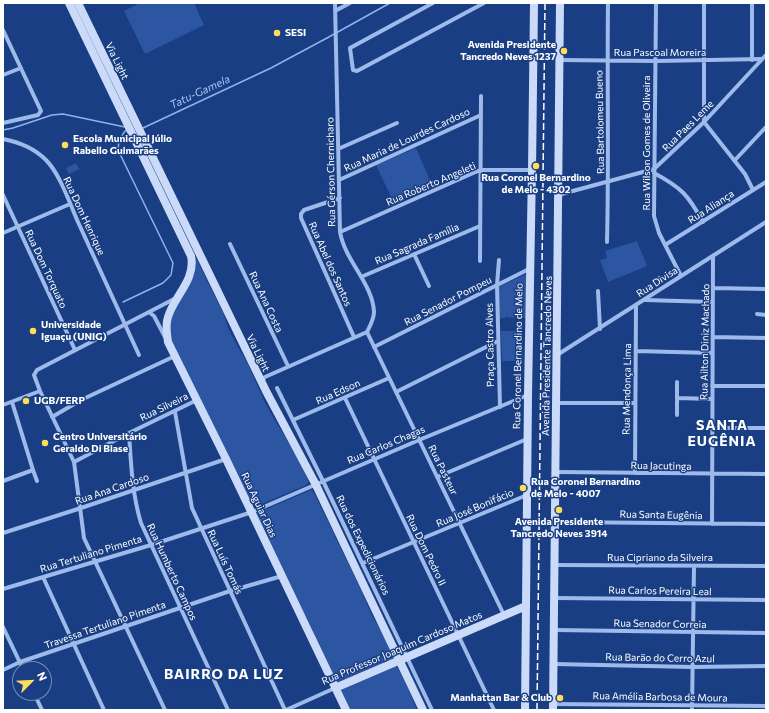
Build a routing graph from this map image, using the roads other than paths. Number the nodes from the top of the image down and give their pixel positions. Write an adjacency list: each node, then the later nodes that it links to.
1 (69, 3): 29 (main road, Via Light)
2 (78, 3): 29 (main road, Via Light)
3 (335, 3): 13 (street, Rua Gérson Chernicharo)
4 (350, 3): 13 (street)
5 (433, 3): 6 (street)
6 (484, 3)
7 (534, 3): 36 (main road, Rua Coronel Bernardino de Melo)
8 (560, 3): 18 (main road, Avenida Presidente Tancredo Neves)
9 (608, 3): 22 (street, Rua Bartolomeu Bueno)
10 (656, 3): 20 (street, Rua Wilson Gomes de Oliveira)
11 (704, 3): 21 (street)
12 (752, 3): 19 (street)
13 (335, 11): 33 (street, Rua Gérson Chernicharo)
14 (3, 30): 15 (street)
15 (4, 37): 23 (street)
16 (766, 55): 17 (street, Rua Paes Leme)
17 (761, 59): 19 (street, Rua Pascoal Moreira); 27 (street, Rua Paes Leme)
18 (560, 60): 22 (street, Rua Pascoal Moreira); 43 (main road, Avenida Presidente Tancredo Neves)
19 (752, 60): 21 (street, Rua Pascoal Moreira)
20 (656, 61): 21 (street, Rua Pascoal Moreira); 22 (street, Rua Pascoal Moreira); 37 (street, Rua Wilson Gomes de Oliveira)
21 (704, 61): 27 (street)
22 (607, 62): 39 (street, Rua Bartolomeu Bueno)
23 (21, 68): 24 (street); 28 (street)
24 (3, 76)
25 (482, 96): 26 (street)
26 (481, 114): 35 (street); 38 (street, Rua Maria de Lourdes Cardoso)
27 (704, 122): 34 (street); 37 (street, Rua Paes Leme)
28 (3, 123)
29 (132, 123): 67 (main road, Via Light); 91 (main road, Via Light)
30 (396, 123): 33 (street)
31 (766, 127): 34 (street)
32 (3, 139): 45 (street, Rua Dom Henrique)
33 (338, 148): 38 (street, Rua Gérson Chernicharo)
34 (735, 160): 41 (street)
35 (480, 170): 36 (street, Rua Roberto Angeleti); 49 (street); 51 (street, Rua Roberto Angeleti)
36 (532, 170): 59 (main road, Rua Coronel Bernardino de Melo)
37 (654, 171): 39 (street, Rua Paes Leme); 46 (street); 54 (street, Rua Wilson Gomes de Oliveira)
38 (339, 180): 44 (street, Rua Gérson Chernicharo)
39 (608, 182): 43 (street, Rua Paes Leme); 52 (street, Rua Bartolomeu Bueno)
40 (766, 182): 41 (street, Rua Aliança)
41 (753, 190): 46 (street, Rua Aliança)
42 (3, 195): 48 (street, Rua Dom Torquato)
43 (558, 195): 87 (main road, Avenida Presidente Tancredo Neves)
44 (340, 198): 51 (street, Rua Gérson Chernicharo); 77 (street, Rua Abel dos Santos)
45 (70, 204): 48 (street); 74 (street, Rua Dom Henrique)
46 (703, 222): 54 (street, Rua Aliança)
47 (766, 222): 56 (street, Rua Divisa)
48 (18, 226): 50 (street); 83 (street, Rua Dom Torquato)
49 (480, 226): 55 (street, Rua Sagrada Família); 58 (street)
50 (3, 232)
51 (340, 232): 61 (street, Rua Gérson Chernicharo)
52 (607, 242)
53 (230, 244): 89 (street, Rua Ana Costa)
54 (665, 245): 60 (street, Rua Wilson Gomes de Oliveira)
55 (414, 254): 61 (street, Rua Sagrada Família); 63 (street)
56 (714, 256): 60 (street, Rua Divisa); 64 (street, Rua Ailton Diniz Machado)
57 (498, 260): 62 (street, Praça Castro Alves)
58 (480, 261)
59 (529, 269): 62 (street, Rua Senador Pompeu); 98 (main road, Rua Coronel Bernardino de Melo)
60 (681, 276): 68 (street, Rua Divisa)
61 (361, 277): 76 (street, Rua Gérson Chernicharo)
62 (497, 285): 80 (street, Praça Castro Alves); 82 (street, Rua Senador Pompeu)
63 (428, 286)
64 (713, 288): 65 (street); 69 (street, Rua Ailton Diniz Machado)
65 (766, 289)
66 (598, 291): 75 (street)
67 (179, 295): 71 (street); 81 (main road, Via Light)
68 (644, 300): 69 (street); 70 (street, Rua Divisa)
69 (713, 302): 78 (street, Rua Ailton Diniz Machado)
70 (636, 305): 75 (street, Rua Divisa); 84 (street, Rua Mendonça Lima)
71 (149, 312): 74 (street); 81 (street, Rua Aguiar Dias)
72 (757, 314): 73 (street)
73 (766, 315)
74 (125, 324): 83 (street); 86 (street, Rua Dom Henrique)
75 (600, 329): 87 (street, Rua Divisa)
76 (367, 332): 77 (street); 82 (street, Rua Pasteur)
77 (354, 337): 89 (street)
78 (713, 337): 79 (street); 85 (street, Rua Ailton Diniz Machado)
79 (766, 338)
80 (498, 341): 97 (street); 107 (street, Praça Castro Alves)
81 (168, 342): 88 (main road, Rua Aguiar Dias)
82 (374, 347): 90 (street, Rua Pasteur)
83 (75, 350): 96 (street)
84 (636, 351): 85 (street); 105 (street, Rua Mendonça Lima)
85 (712, 353): 93 (street, Rua Ailton Diniz Machado)
86 (139, 355)
87 (557, 355): 104 (main road, Avenida Presidente Tancredo Neves)
88 (175, 356): 102 (main road, Rua Aguiar Dias); 110 (street)
89 (288, 366): 91 (street)
90 (389, 378): 97 (street, Rua Pasteur); 99 (street, Rua Edson)
91 (261, 382): 129 (main road, Via Light)
92 (677, 382): 100 (street)
93 (712, 386): 94 (street); 101 (street, Rua Ailton Diniz Machado)
94 (766, 386)
95 (277, 388): 111 (street, Rua dos Expedicionários)
96 (40, 391): 103 (street); 110 (street)
97 (396, 392): 116 (street, Rua Pasteur)
98 (528, 395): 107 (street, Rua Carlos Chagas); 115 (main road, Rua Coronel Bernardino de Melo)
99 (345, 398): 111 (street, Rua Edson); 118 (street, Rua Dom Pedro II)
100 (677, 398): 101 (street); 109 (street)
101 (712, 399): 112 (street, Rua Ailton Diniz Machado)
102 (197, 400): 108 (street, Rua Silveira); 117 (main road, Rua Aguiar Dias)
103 (12, 402): 106 (street); 120 (street)
104 (556, 403): 105 (street); 122 (main road, Avenida Presidente Tancredo Neves)
105 (635, 403): 123 (street, Rua Mendonça Lima)
106 (3, 405)
107 (500, 407): 116 (street, Rua Carlos Chagas)
108 (175, 412): 114 (street, Rua Silveira); 121 (street, Rua Luís Tomás)
109 (677, 415)
110 (52, 417): 119 (street)
111 (293, 420): 129 (street, Rua dos Expedicionários)
112 (712, 428): 113 (street); 124 (street, Rua Ailton Diniz Machado)
113 (766, 428)
114 (129, 433): 119 (street, Rua Silveira); 130 (street, Rua Humberto Campos)
115 (527, 439): 126 (street); 131 (main road, Rua Coronel Bernardino de Melo)
116 (419, 440): 118 (street, Rua Carlos Chagas); 126 (street, Rua Pasteur)
117 (226, 459): 121 (street, Rua Ana Cardoso); 133 (main road, Rua Aguiar Dias)
118 (374, 459): 129 (street, Rua Carlos Chagas); 140 (street, Rua Dom Pedro II)
119 (74, 462): 132 (street)
120 (33, 470): 127 (street); 128 (street)
121 (186, 472): 130 (street, Rua Ana Cardoso); 138 (street, Rua Luís Tomás)
122 (556, 472): 123 (street, Rua Jacutinga); 135 (main road, Avenida Presidente Tancredo Neves)
123 (635, 473): 124 (street, Rua Jacutinga)
124 (711, 474): 125 (street, Rua Jacutinga); 136 (street, Rua Ailton Diniz Machado)
125 (766, 474)
126 (437, 477): 134 (street, Rua Pasteur)
127 (3, 481)
128 (37, 481)
129 (320, 483): 133 (street, Rua Carlos Chagas); 143 (street, Rua dos Expedicionários); 164 (main road, Via Light)
130 (134, 490): 132 (street, Rua Ana Cardoso); 141 (street, Rua Humberto Campos)
131 (527, 494): 134 (street, Rua José Bonifácio); 154 (main road, Rua Coronel Bernardino de Melo)
132 (81, 508): 139 (street, Rua Ana Cardoso); 142 (street)
133 (252, 512): 138 (street, Rua Tertuliano Pimenta); 147 (main road, Rua Aguiar Dias)
134 (459, 522): 140 (street, Rua José Bonifácio); 156 (street, Rua Pasteur)
135 (555, 522): 136 (street, Rua Santa Eugênia); 144 (main road, Avenida Presidente Tancredo Neves)
136 (712, 524): 137 (street, Rua Santa Eugênia)
137 (766, 524)
138 (200, 529): 141 (street, Rua Tertuliano Pimenta); 150 (street, Rua Luís Tomás)
139 (3, 533)
140 (414, 542): 143 (street, Rua José Bonifácio); 162 (street, Rua Dom Pedro II)
141 (150, 545): 142 (street, Rua Tertuliano Pimenta); 155 (street, Rua Humberto Campos)
142 (95, 562): 148 (street, Rua Tertuliano Pimenta); 158 (street)
143 (363, 563): 164 (street, Rua dos Expedicionários)
144 (555, 565): 145 (street, Rua Cipriano da Silveira); 151 (main road, Avenida Presidente Tancredo Neves)
145 (694, 566): 146 (street, Rua Cipriano da Silveira); 152 (street)
146 (766, 566)
147 (282, 576): 150 (street, Travessa Tertuliano Pimenta); 170 (main road, Rua Aguiar Dias)
148 (43, 577): 149 (street, Rua Tertuliano Pimenta); 163 (street)
149 (3, 589)
150 (230, 591): 155 (street, Travessa Tertuliano Pimenta); 177 (street, Rua Luís Tomás)
151 (554, 598): 152 (street, Rua Carlos Pereira Leal); 159 (main road, Avenida Presidente Tancredo Neves)
152 (694, 599): 153 (street, Rua Carlos Pereira Leal); 160 (street)
153 (766, 600)
154 (526, 606): 156 (main road, Rua Professor Joaquim Cardoso Matos); 182 (main road, Rua Coronel Bernardino de Melo)
155 (180, 608): 158 (street, Travessa Tertuliano Pimenta); 176 (street, Rua Humberto Campos)
156 (504, 615): 162 (main road, Rua Professor Joaquim Cardoso Matos)
157 (3, 627): 165 (street)
158 (126, 627): 163 (street, Travessa Tertuliano Pimenta); 175 (street)
159 (554, 630): 160 (street, Rua Senador Correia); 167 (main road, Avenida Presidente Tancredo Neves)
160 (693, 632): 161 (street, Rua Senador Correia); 169 (street)
161 (766, 633)
162 (458, 635): 164 (main road, Rua Professor Joaquim Cardoso Matos); 181 (street, Rua Dom Pedro II)
163 (73, 644): 166 (street, Travessa Tertuliano Pimenta); 174 (street)
164 (403, 658): 170 (main road, Rua Professor Joaquim Cardoso Matos); 179 (main road, Via Light); 180 (street, Rua dos Expedicionários)
165 (20, 661)
166 (23, 661)
167 (554, 664): 169 (street, Rua Barão do Cerro Azul); 172 (main road, Avenida Presidente Tancredo Neves)
168 (766, 666): 169 (street, Rua Barão do Cerro Azul)
169 (693, 667): 173 (street)
170 (335, 688): 177 (street, Rua Professor Joaquim Cardoso Matos); 178 (main road, Rua Aguiar Dias)
171 (766, 706): 173 (street, Rua Amélia Barbosa de Moura)
172 (553, 707): 173 (street, Rua Amélia Barbosa de Moura)
173 (692, 708)
174 (104, 710)
175 (165, 710)
176 (228, 710)
177 (286, 710)
178 (346, 710)
179 (423, 710)
180 (432, 710)
181 (494, 710)
182 (525, 710)

